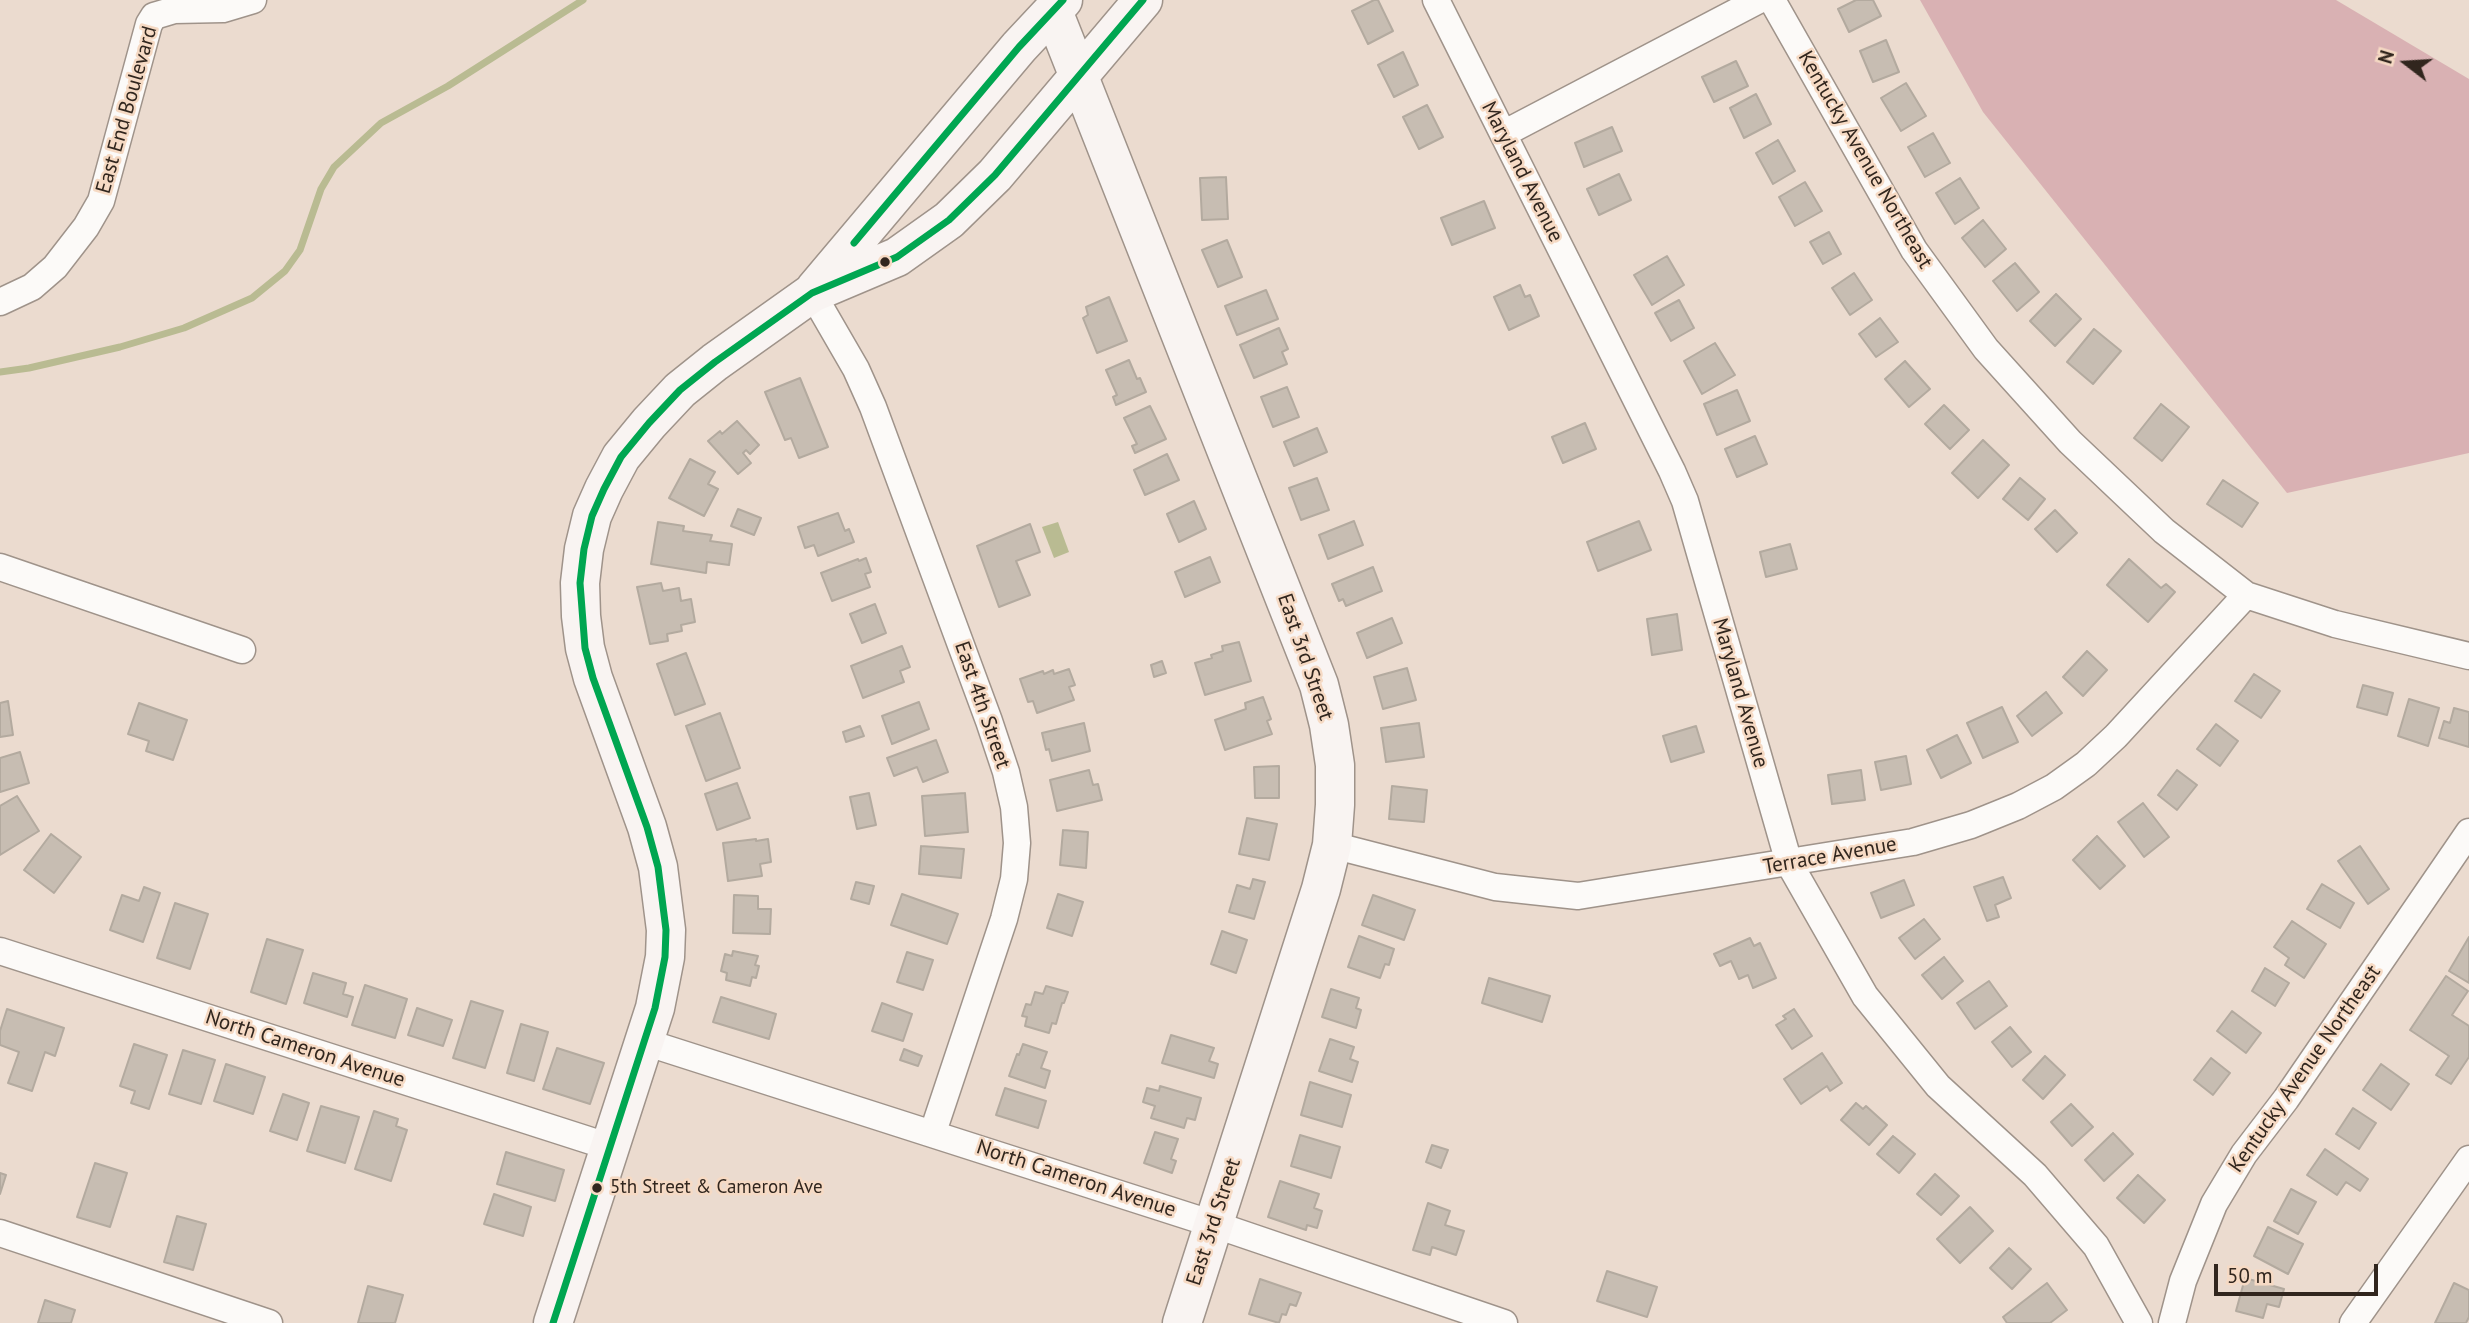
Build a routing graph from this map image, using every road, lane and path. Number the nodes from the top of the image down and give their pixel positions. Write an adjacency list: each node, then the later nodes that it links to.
1 (253, 0): 10 (street, East End Boulevard)
2 (1143, 0): 7 (main road)
3 (1436, 0): 8 (street, Maryland Avenue)
4 (1759, 0): 8 (street)
5 (1772, 0): 12 (street, Kentucky Avenue Northeast)
6 (1058, 6): 7 (main road, East 3rd Street); 9 (main road)
7 (1079, 76): 9 (main road); 16 (main road, East 3rd Street)
8 (1503, 134): 17 (street, Maryland Avenue)
9 (811, 293): 19 (main road); 20 (street, East 4th Street)
10 (0, 302)
11 (0, 567): 13 (street)
12 (2246, 595): 14 (street, Kentucky Avenue Northeast); 17 (street, Terrace Avenue)
13 (242, 650)
14 (2469, 656)
15 (2469, 832): 30 (street, Kentucky Avenue Northeast)
16 (1332, 845): 17 (street, Terrace Avenue); 23 (main road, East 3rd Street)
17 (1789, 863): 29 (street, Maryland Avenue)
18 (0, 951): 21 (street, North Cameron Avenue)
19 (645, 1042): 20 (street, North Cameron Avenue); 21 (main road)
20 (933, 1132): 23 (street, North Cameron Avenue)
21 (610, 1147): 26 (main road)
22 (2469, 1159): 31 (street)
23 (1213, 1224): 27 (main road, East 3rd Street); 28 (street, North Cameron Avenue)
24 (0, 1233): 25 (street)
25 (268, 1323)
26 (553, 1323)
27 (1182, 1323)
28 (1504, 1323)
29 (2139, 1323)
30 (2172, 1323)
31 (2353, 1323)

